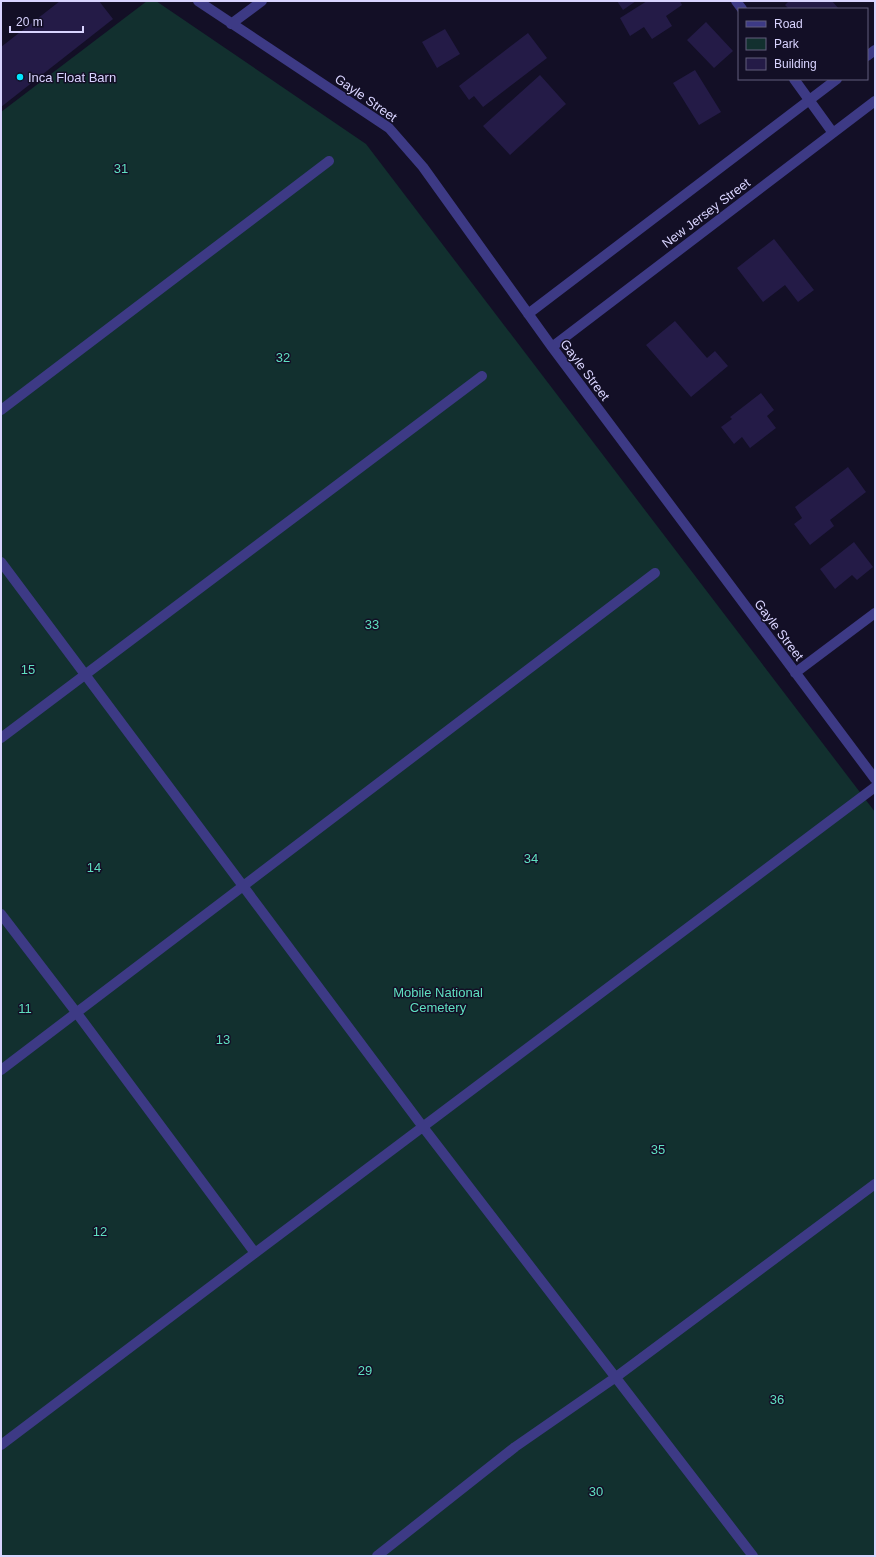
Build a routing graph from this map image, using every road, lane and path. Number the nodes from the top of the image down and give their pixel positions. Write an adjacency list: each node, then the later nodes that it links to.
1 (198, 1): 3 (street, Gayle Street)
2 (262, 1): 3 (street)
3 (231, 24): 10 (street, Gayle Street)
4 (795, 80): 6 (street)
5 (836, 80): 6 (street, New Jersey Street)
6 (810, 100): 8 (street); 10 (street, New Jersey Street)
7 (875, 101): 8 (street, New Jersey Street)
8 (834, 133): 11 (street, New Jersey Street)
9 (329, 161): 13 (street)
10 (528, 314): 11 (street, Gayle Street)
11 (552, 347): 17 (street, Gayle Street)
12 (482, 376): 18 (street)
13 (1, 410)
14 (1, 562): 18 (street)
15 (655, 573): 22 (street)
16 (875, 612): 17 (street)
17 (795, 673): 20 (street, Gayle Street)
18 (86, 674): 19 (street); 22 (street)
19 (1, 738)
20 (875, 778)
21 (875, 787): 26 (street)
22 (243, 884): 24 (street); 26 (street)
23 (1, 914): 24 (street)
24 (76, 1012): 25 (street); 28 (street)
25 (1, 1070)
26 (423, 1126): 28 (street); 29 (street)
27 (875, 1184): 29 (street)
28 (254, 1253): 30 (street)
29 (616, 1378): 31 (street); 32 (street)
30 (1, 1445)
31 (377, 1556)
32 (753, 1556)

